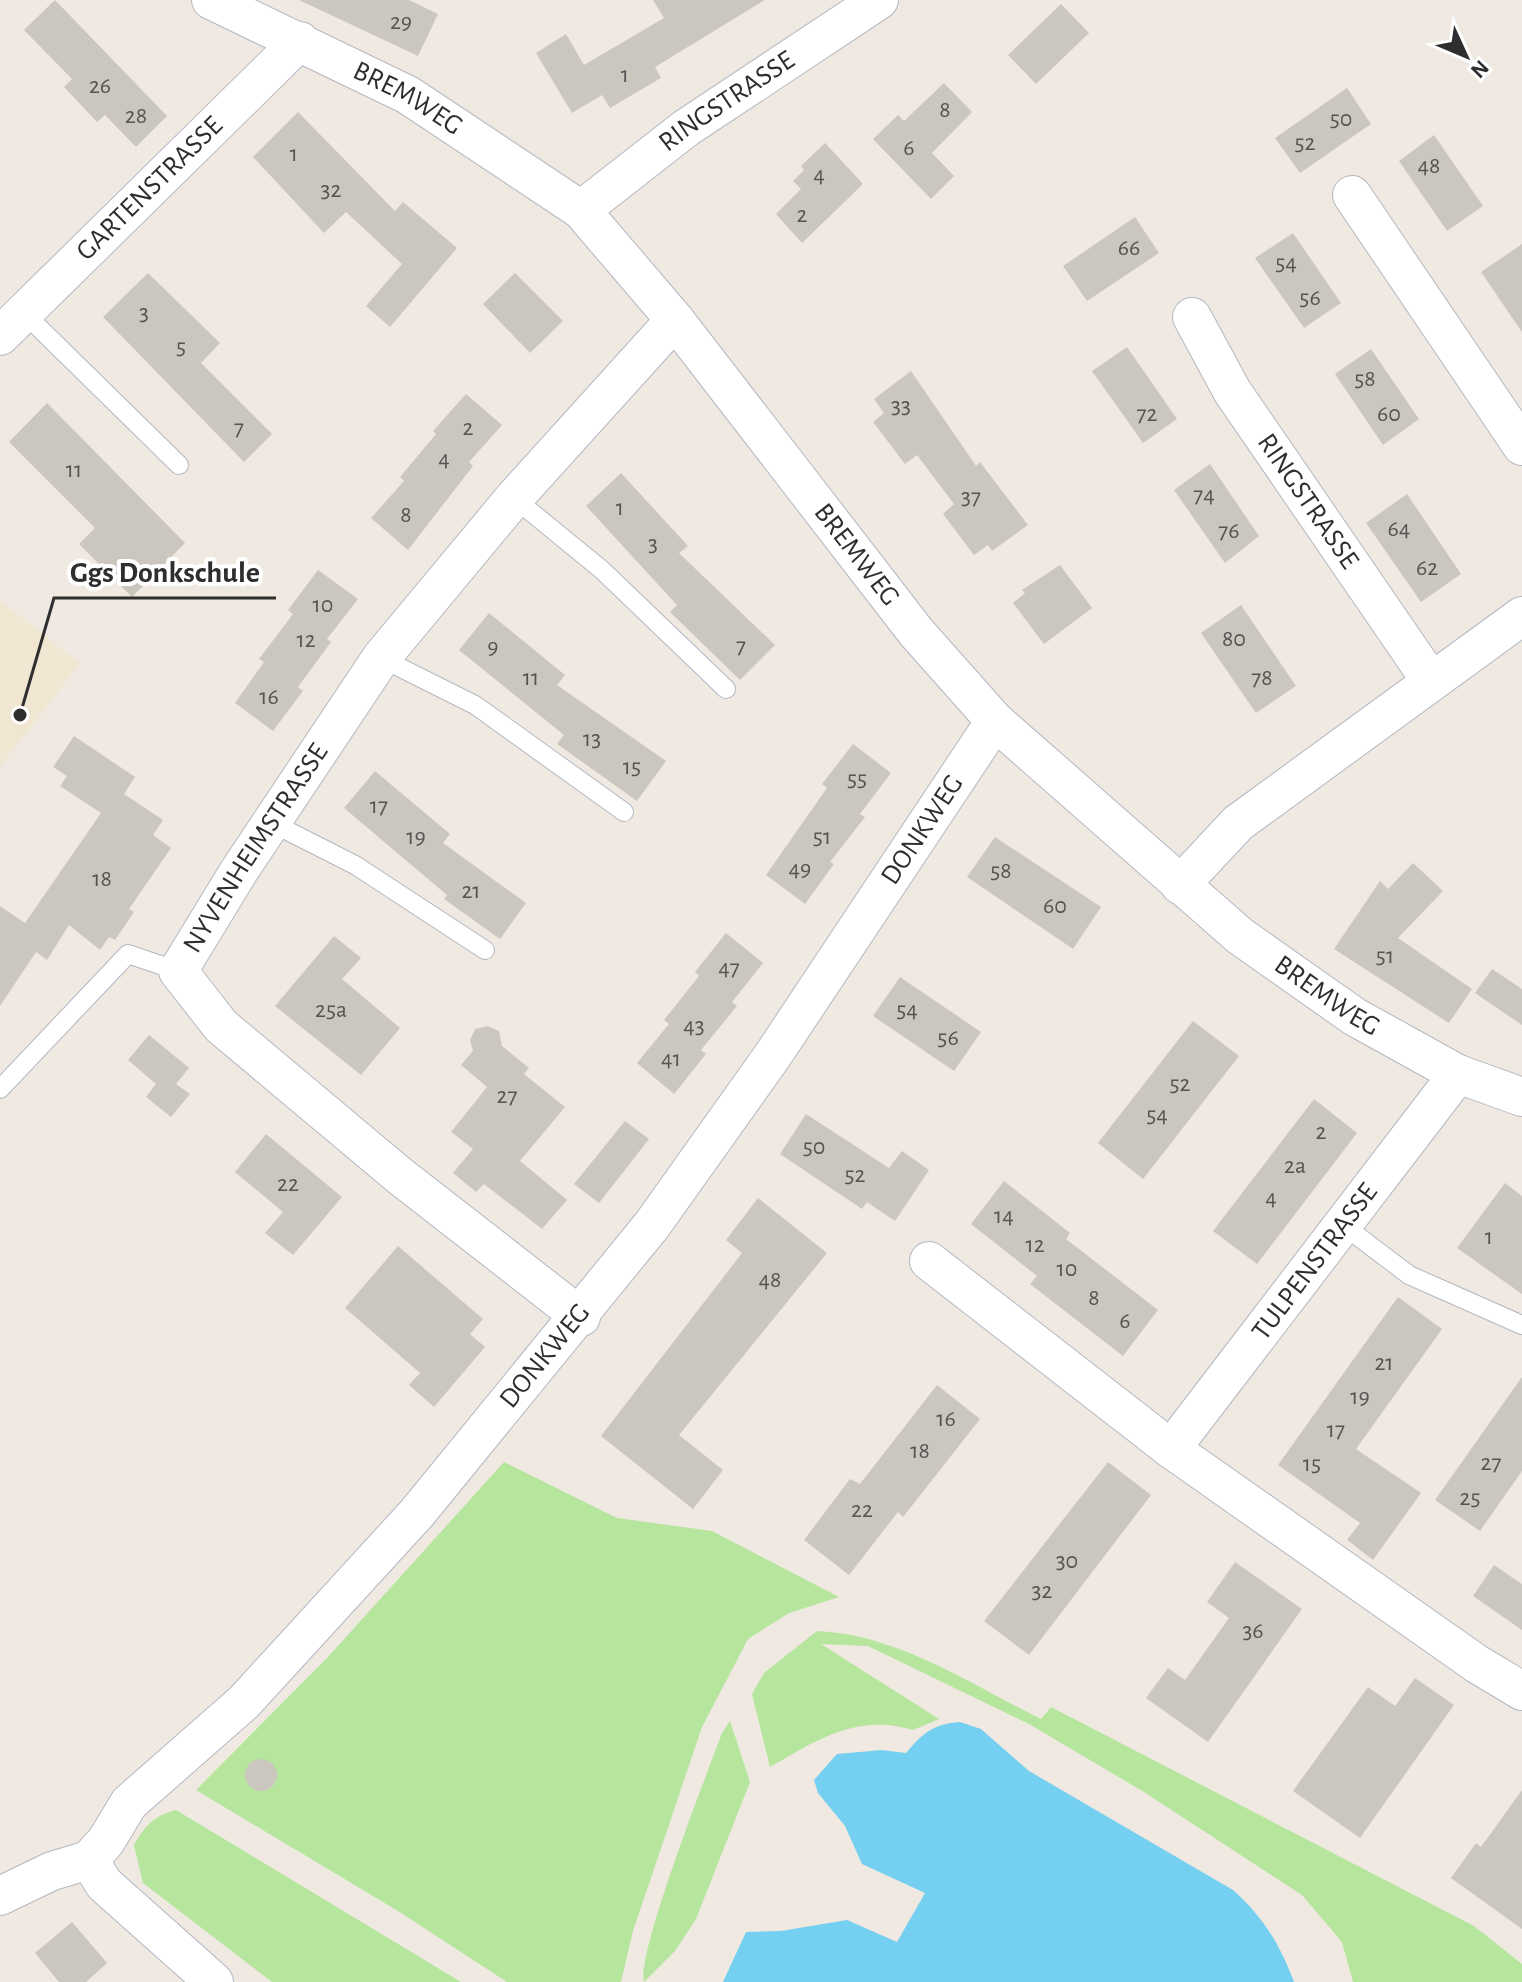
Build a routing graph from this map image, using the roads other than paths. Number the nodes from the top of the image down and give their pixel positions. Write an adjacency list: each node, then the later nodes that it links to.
1 (211, 0): 3 (street, BREMWEG)
2 (879, 0): 5 (street, RINGSTRASSE)
3 (300, 41): 5 (street, BREMWEG); 8 (street, GARTENSTRASSE)
4 (1352, 195): 9 (street)
5 (581, 210): 7 (street, BREMWEG)
6 (1192, 317): 14 (street, RINGSTRASSE)
7 (675, 320): 11 (street, NYVENHEIMSTRASSE); 16 (street, BREMWEG)
8 (12, 324): 10 (lane)
9 (1522, 446)
10 (179, 465)
11 (514, 498): 13 (street, NYVENHEIMSTRASSE); 15 (lane)
12 (1522, 616): 14 (street)
13 (381, 658): 17 (lane); 18 (street, NYVENHEIMSTRASSE)
14 (1431, 681): 19 (street)
15 (726, 689)
16 (995, 721): 19 (street, BREMWEG); 27 (street, DONKWEG)
17 (624, 812)
18 (272, 823): 20 (lane); 21 (street, NYVENHEIMSTRASSE)
19 (1180, 885): 22 (street, BREMWEG)
20 (485, 950)
21 (178, 971): 23 (lane); 27 (street, NYVENHEIMSTRASSE)
22 (1458, 1074): 24 (street, BREMWEG); 25 (street, TULPENSTRASSE)
23 (0, 1089)
24 (1522, 1097)
25 (1343, 1225): 28 (lane); 29 (street, TULPENSTRASSE)
26 (929, 1261): 29 (street)
27 (581, 1317): 31 (street, DONKWEG)
28 (1522, 1325)
29 (1171, 1449): 30 (street)
30 (1522, 1691)
31 (89, 1860): 32 (street); 33 (street)
32 (0, 1896)
33 (214, 1982)

